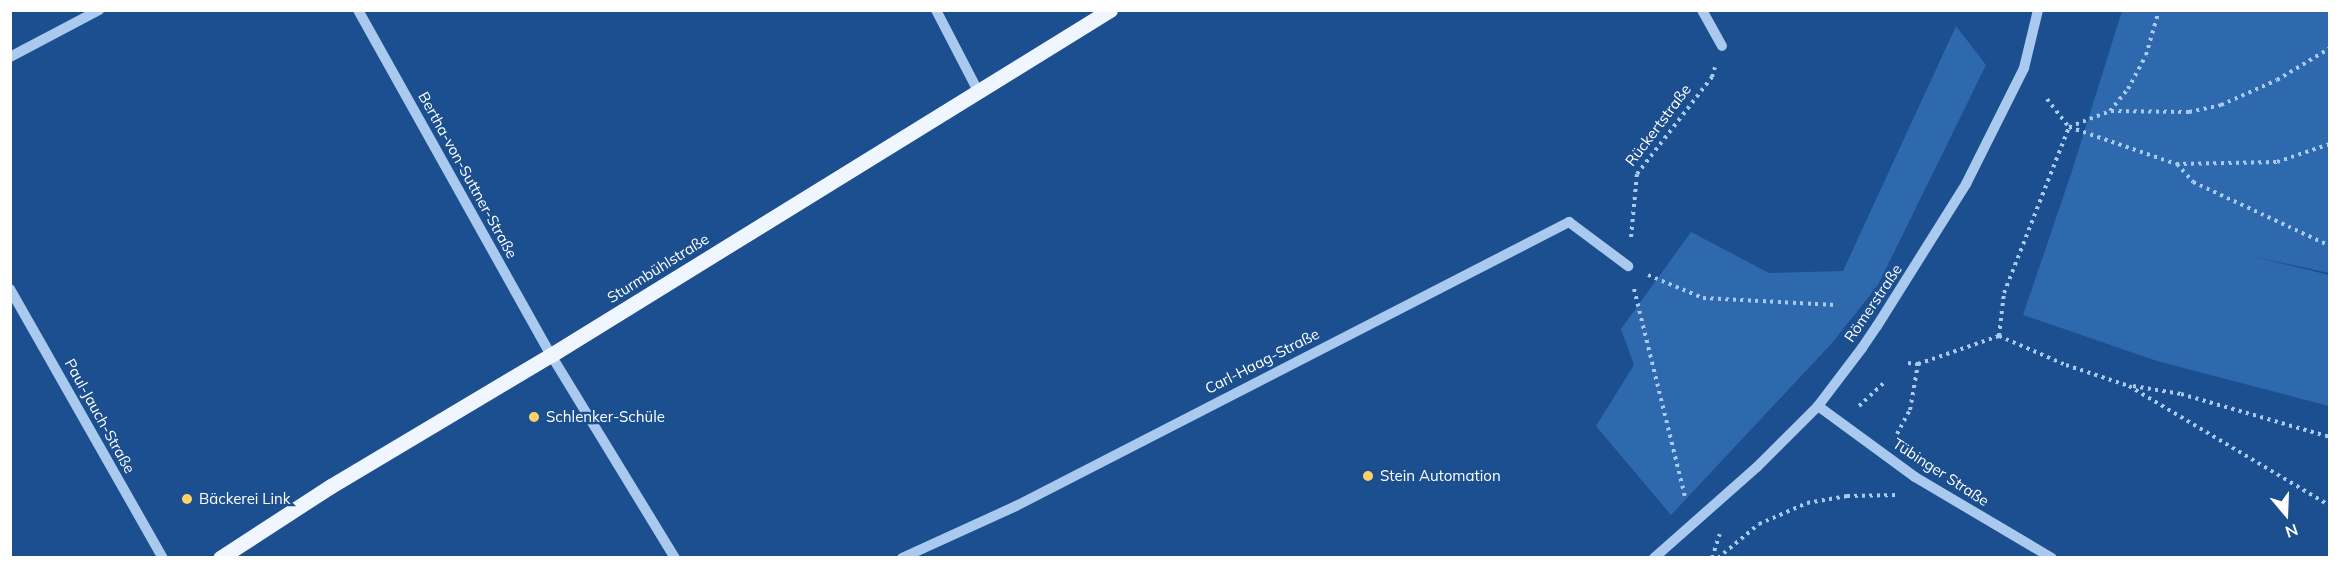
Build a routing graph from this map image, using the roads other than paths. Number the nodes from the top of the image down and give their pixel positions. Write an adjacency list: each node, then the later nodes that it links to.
1 (99, 10): 8 (street)
2 (358, 10): 12 (street, Bertha-von-Suttner-Straße)
3 (936, 10): 9 (street)
4 (1110, 10): 9 (main road, Sturmbühlstraße)
5 (1701, 10): 7 (street)
6 (2038, 10): 13 (street, Römerstraße, bridge)
7 (1722, 46)
8 (10, 57)
9 (979, 93): 12 (main road, Sturmbühlstraße)
10 (1628, 266): 17 (street, Carl-Haag-Straße)
11 (10, 289): 15 (street, Paul-Jauch-Straße)
12 (551, 355): 14 (main road, Sturmbühlstraße); 16 (street, Bertha-von-Suttner-Straße)
13 (1818, 405): 18 (street, Römerstraße); 19 (street, Tübinger Straße)
14 (224, 557)
15 (163, 558)
16 (675, 558)
17 (902, 558)
18 (1654, 558)
19 (2052, 558)

